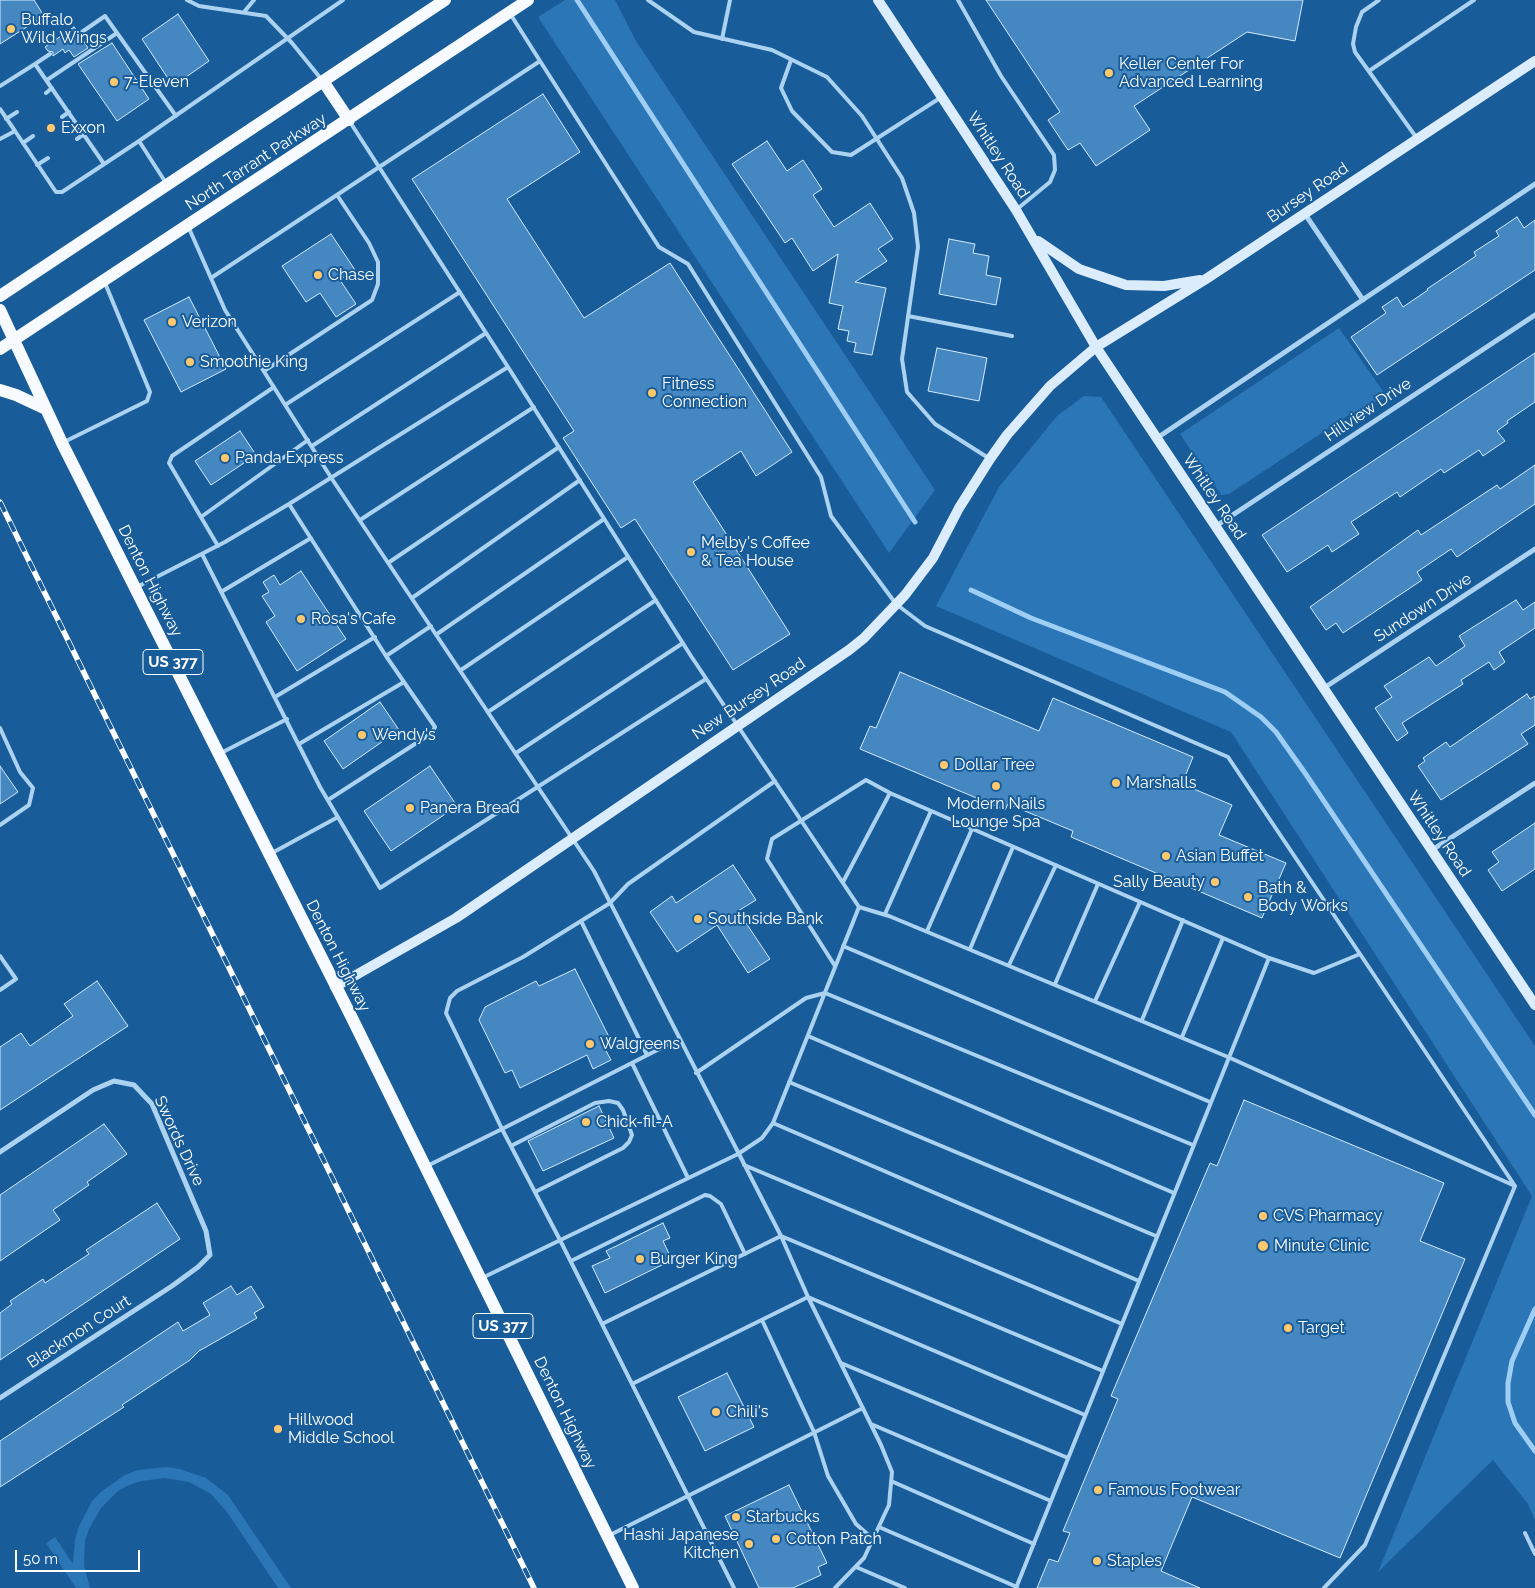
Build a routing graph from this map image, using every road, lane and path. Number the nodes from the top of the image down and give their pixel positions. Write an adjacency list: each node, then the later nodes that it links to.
1 (187, 0): 12 (lane)
2 (254, 0): 12 (lane)
3 (343, 0): 17 (lane)
4 (445, 0): 25 (main road, North Tarrant Parkway)
5 (528, 0): 13 (main road, North Tarrant Parkway)
6 (648, 0): 16 (lane)
7 (730, 0): 16 (lane)
8 (879, 0): 29 (street, Whitley Road)
9 (958, 0): 53 (lane)
10 (1379, 0): 23 (lane)
11 (1474, 0): 23 (lane)
12 (244, 12): 17 (lane)
13 (509, 13): 20 (lane); 36 (main road, North Tarrant Parkway)
14 (117, 33): 15 (lane); 24 (lane); 33 (lane)
15 (79, 34)
16 (722, 38): 19 (lane)
17 (289, 39): 25 (lane); 33 (lane)
18 (50, 54): 22 (lane)
19 (791, 60): 43 (lane); 43 (lane)
20 (540, 61): 49 (lane); 101 (lane)
21 (1535, 61): 41 (street, Bursey Road)
22 (35, 64): 24 (lane); 26 (lane)
23 (1369, 71): 41 (lane)
24 (46, 80): 27 (lane)
25 (322, 81): 36 (main road); 51 (main road, North Tarrant Parkway)
26 (0, 86)
27 (52, 88): 28 (lane); 32 (lane)
28 (46, 93)
29 (942, 96): 43 (lane); 53 (street, Whitley Road)
30 (0, 109): 35 (lane)
31 (17, 112): 35 (lane)
32 (69, 112): 34 (lane); 38 (lane)
33 (176, 116): 44 (lane)
34 (62, 117)
35 (6, 119): 37 (lane)
36 (349, 120): 49 (lane); 55 (main road, North Tarrant Parkway)
37 (14, 131): 42 (lane); 45 (lane)
38 (84, 134): 40 (lane); 47 (lane)
39 (33, 136): 45 (lane)
40 (77, 138)
41 (1417, 138): 54 (street, Bursey Road)
42 (0, 139)
43 (877, 139): 65 (lane)
44 (139, 141): 47 (lane); 51 (lane)
45 (23, 143): 48 (lane)
46 (48, 158): 48 (lane)
47 (104, 164): 48 (lane)
48 (37, 165)
49 (380, 167): 52 (lane); 60 (lane)
50 (1535, 184): 62 (street)
51 (167, 185): 61 (main road, North Tarrant Parkway)
52 (338, 195): 57 (lane); 72 (lane)
53 (1016, 210): 56 (street, Whitley Road)
54 (1304, 213): 59 (street, Bursey Road); 62 (street)
55 (188, 226): 57 (lane); 58 (main road, North Tarrant Parkway)
56 (1032, 235): 59 (street); 69 (street, Whitley Road)
57 (211, 278): 72 (lane)
58 (104, 280): 68 (main road, North Tarrant Parkway); 80 (lane)
59 (1206, 280): 69 (street, Bursey Road)
60 (460, 292): 66 (lane); 75 (lane)
61 (0, 296)
62 (1363, 300): 78 (street)
63 (0, 310): 68 (main road, US 377)
64 (1535, 315): 90 (street, Hillview Drive)
65 (908, 316): 67 (lane); 83 (lane)
66 (486, 333): 71 (lane); 81 (lane)
67 (1012, 336)
68 (13, 339): 70 (main road, North Tarrant Parkway); 77 (main road, Denton Highway / US 377)
69 (1096, 347): 78 (street, Whitley Road); 83 (street, New Bursey Road)
70 (0, 349)
71 (508, 367): 76 (lane); 84 (lane)
72 (264, 371): 73 (lane)
73 (274, 387): 75 (lane); 87 (lane)
74 (0, 390): 77 (main road)
75 (286, 405): 79 (lane)
76 (534, 407): 82 (lane); 89 (lane)
77 (46, 409): 80 (main road, Denton Highway / US 377)
78 (1157, 438): 90 (street, Whitley Road)
79 (308, 440): 81 (lane); 87 (lane)
80 (62, 443): 97 (main road, Denton Highway / US 377)
81 (312, 446): 84 (lane)
82 (559, 447): 85 (lane); 96 (lane)
83 (990, 458): 101 (street, New Bursey Road)
84 (332, 479): 86 (lane); 89 (lane)
85 (580, 480): 88 (lane); 99 (lane)
86 (289, 504): 91 (lane); 92 (lane)
87 (201, 517): 92 (lane)
88 (604, 518): 95 (lane); 103 (lane)
89 (360, 520): 96 (lane)
90 (1216, 526): 110 (street, Whitley Road)
91 (311, 538): 98 (lane); 104 (lane)
92 (218, 546): 94 (lane)
93 (1535, 549): 110 (street, Sundown Drive)
94 (202, 554): 97 (lane); 98 (lane)
95 (628, 557): 100 (lane); 107 (lane)
96 (388, 562): 99 (lane)
97 (135, 588): 118 (main road, Denton Highway / US 377)
98 (221, 592): 111 (lane)
99 (412, 598): 102 (lane)
100 (656, 600): 105 (lane); 112 (lane)
101 (896, 604): 114 (street, New Bursey Road); 146 (lane)
102 (431, 626): 103 (lane); 106 (lane)
103 (437, 634): 107 (lane)
104 (375, 637): 106 (lane); 111 (lane)
105 (683, 643): 108 (lane); 117 (lane)
106 (386, 656): 109 (lane)
107 (461, 670): 112 (lane)
108 (706, 679): 114 (lane); 121 (lane)
109 (404, 682): 116 (lane); 123 (lane)
110 (1324, 689): 131 (street, Whitley Road)
111 (276, 696): 113 (lane)
112 (488, 712): 117 (lane)
113 (287, 719): 116 (lane); 118 (lane)
114 (738, 726): 119 (lane); 129 (street, New Bursey Road)
115 (0, 728): 127 (lane)
116 (299, 744): 123 (lane)
117 (516, 753): 121 (lane)
118 (219, 754): 132 (main road, Denton Highway / US 377)
119 (775, 781): 126 (lane); 137 (lane)
120 (1535, 783): 131 (street)
121 (539, 788): 125 (lane); 129 (lane)
122 (890, 793): 124 (lane); 126 (lane); 134 (lane)
123 (328, 800): 125 (lane)
124 (931, 811): 128 (lane); 139 (lane)
125 (338, 818): 132 (lane)
126 (801, 820): 134 (lane); 150 (lane)
127 (0, 825)
128 (972, 829): 130 (lane); 142 (lane)
129 (573, 838): 137 (lane); 152 (street, New Bursey Road)
130 (1013, 847): 133 (lane); 145 (lane)
131 (1432, 851): 156 (street, Whitley Road)
132 (270, 854): 152 (main road, Denton Highway / US 377)
133 (1056, 865): 135 (lane); 149 (lane)
134 (844, 882): 138 (lane)
135 (1098, 884): 136 (lane); 151 (lane)
136 (1140, 902): 140 (lane); 155 (lane)
137 (610, 903): 141 (lane); 160 (lane)
138 (859, 907): 139 (lane); 144 (lane)
139 (885, 914): 142 (lane)
140 (1182, 920): 143 (lane); 157 (lane)
141 (581, 921): 161 (lane); 168 (lane)
142 (927, 931): 145 (lane)
143 (1223, 938): 148 (lane); 159 (lane)
144 (843, 946): 150 (lane); 166 (lane)
145 (970, 949): 149 (lane)
146 (1360, 954): 148 (lane); 176 (lane)
147 (0, 956): 153 (lane)
148 (1269, 958): 162 (lane)
149 (1009, 965): 151 (lane)
150 (835, 966): 154 (lane)
151 (1055, 984): 155 (lane)
152 (335, 987): 174 (main road, Denton Highway / US 377)
153 (0, 990)
154 (825, 993): 158 (lane); 164 (lane); 169 (lane)
155 (1095, 1001): 157 (lane)
156 (1535, 1005)
157 (1142, 1020): 159 (lane)
158 (808, 1036): 165 (lane); 178 (lane)
159 (1182, 1037): 162 (lane)
160 (679, 1039): 161 (lane); 164 (lane)
161 (647, 1056): 163 (lane)
162 (1228, 1056): 166 (lane); 176 (lane)
163 (632, 1063): 168 (lane); 175 (lane)
164 (696, 1073): 172 (lane)
165 (789, 1082): 167 (lane); 180 (lane)
166 (1210, 1102): 169 (lane)
167 (773, 1124): 172 (lane); 185 (lane)
168 (502, 1129): 170 (lane); 174 (lane)
169 (1193, 1145): 178 (lane)
170 (511, 1146): 177 (lane); 177 (lane)
171 (0, 1152): 186 (street, Swords Drive)
172 (738, 1154): 173 (lane); 175 (lane)
173 (744, 1166): 179 (lane); 190 (lane)
174 (425, 1167): 184 (main road, Denton Highway / US 377)
175 (688, 1178): 181 (lane)
176 (1515, 1186): 215 (lane)
177 (535, 1192): 181 (lane)
178 (1174, 1193): 180 (lane)
179 (782, 1236): 182 (lane); 187 (lane); 192 (lane)
180 (1156, 1236): 185 (lane)
181 (560, 1240): 183 (lane); 184 (lane)
182 (745, 1254): 183 (lane); 189 (lane)
183 (570, 1261): 189 (lane)
184 (480, 1279): 205 (main road, Denton Highway / US 377)
185 (1139, 1281): 190 (lane)
186 (172, 1286): 194 (street, Blackmon Court)
187 (808, 1297): 188 (lane); 191 (lane); 196 (lane)
188 (762, 1320): 193 (lane); 198 (lane)
189 (602, 1324): 193 (lane)
190 (1122, 1324): 192 (lane)
191 (841, 1363): 195 (lane); 199 (lane)
192 (1103, 1371): 196 (lane)
193 (632, 1384): 201 (lane)
194 (0, 1398)
195 (863, 1408): 197 (lane); 198 (lane)
196 (1085, 1415): 199 (lane)
197 (871, 1424): 200 (lane); 202 (lane)
198 (814, 1432): 201 (lane); 206 (lane)
199 (1068, 1458): 202 (lane)
200 (891, 1481): 203 (lane); 207 (lane)
201 (688, 1495): 205 (lane); 211 (lane)
202 (1051, 1501): 207 (lane)
203 (879, 1527): 206 (lane); 214 (lane)
204 (1525, 1533): 208 (lane)
205 (607, 1536): 210 (main road, Denton Highway / US 377)
206 (873, 1540): 209 (lane)
207 (1034, 1544): 214 (lane)
208 (1535, 1554)
209 (856, 1567): 212 (lane); 213 (lane)
210 (633, 1588)
211 (734, 1588)
212 (835, 1588)
213 (905, 1588)
214 (1016, 1588)
215 (1324, 1588)

